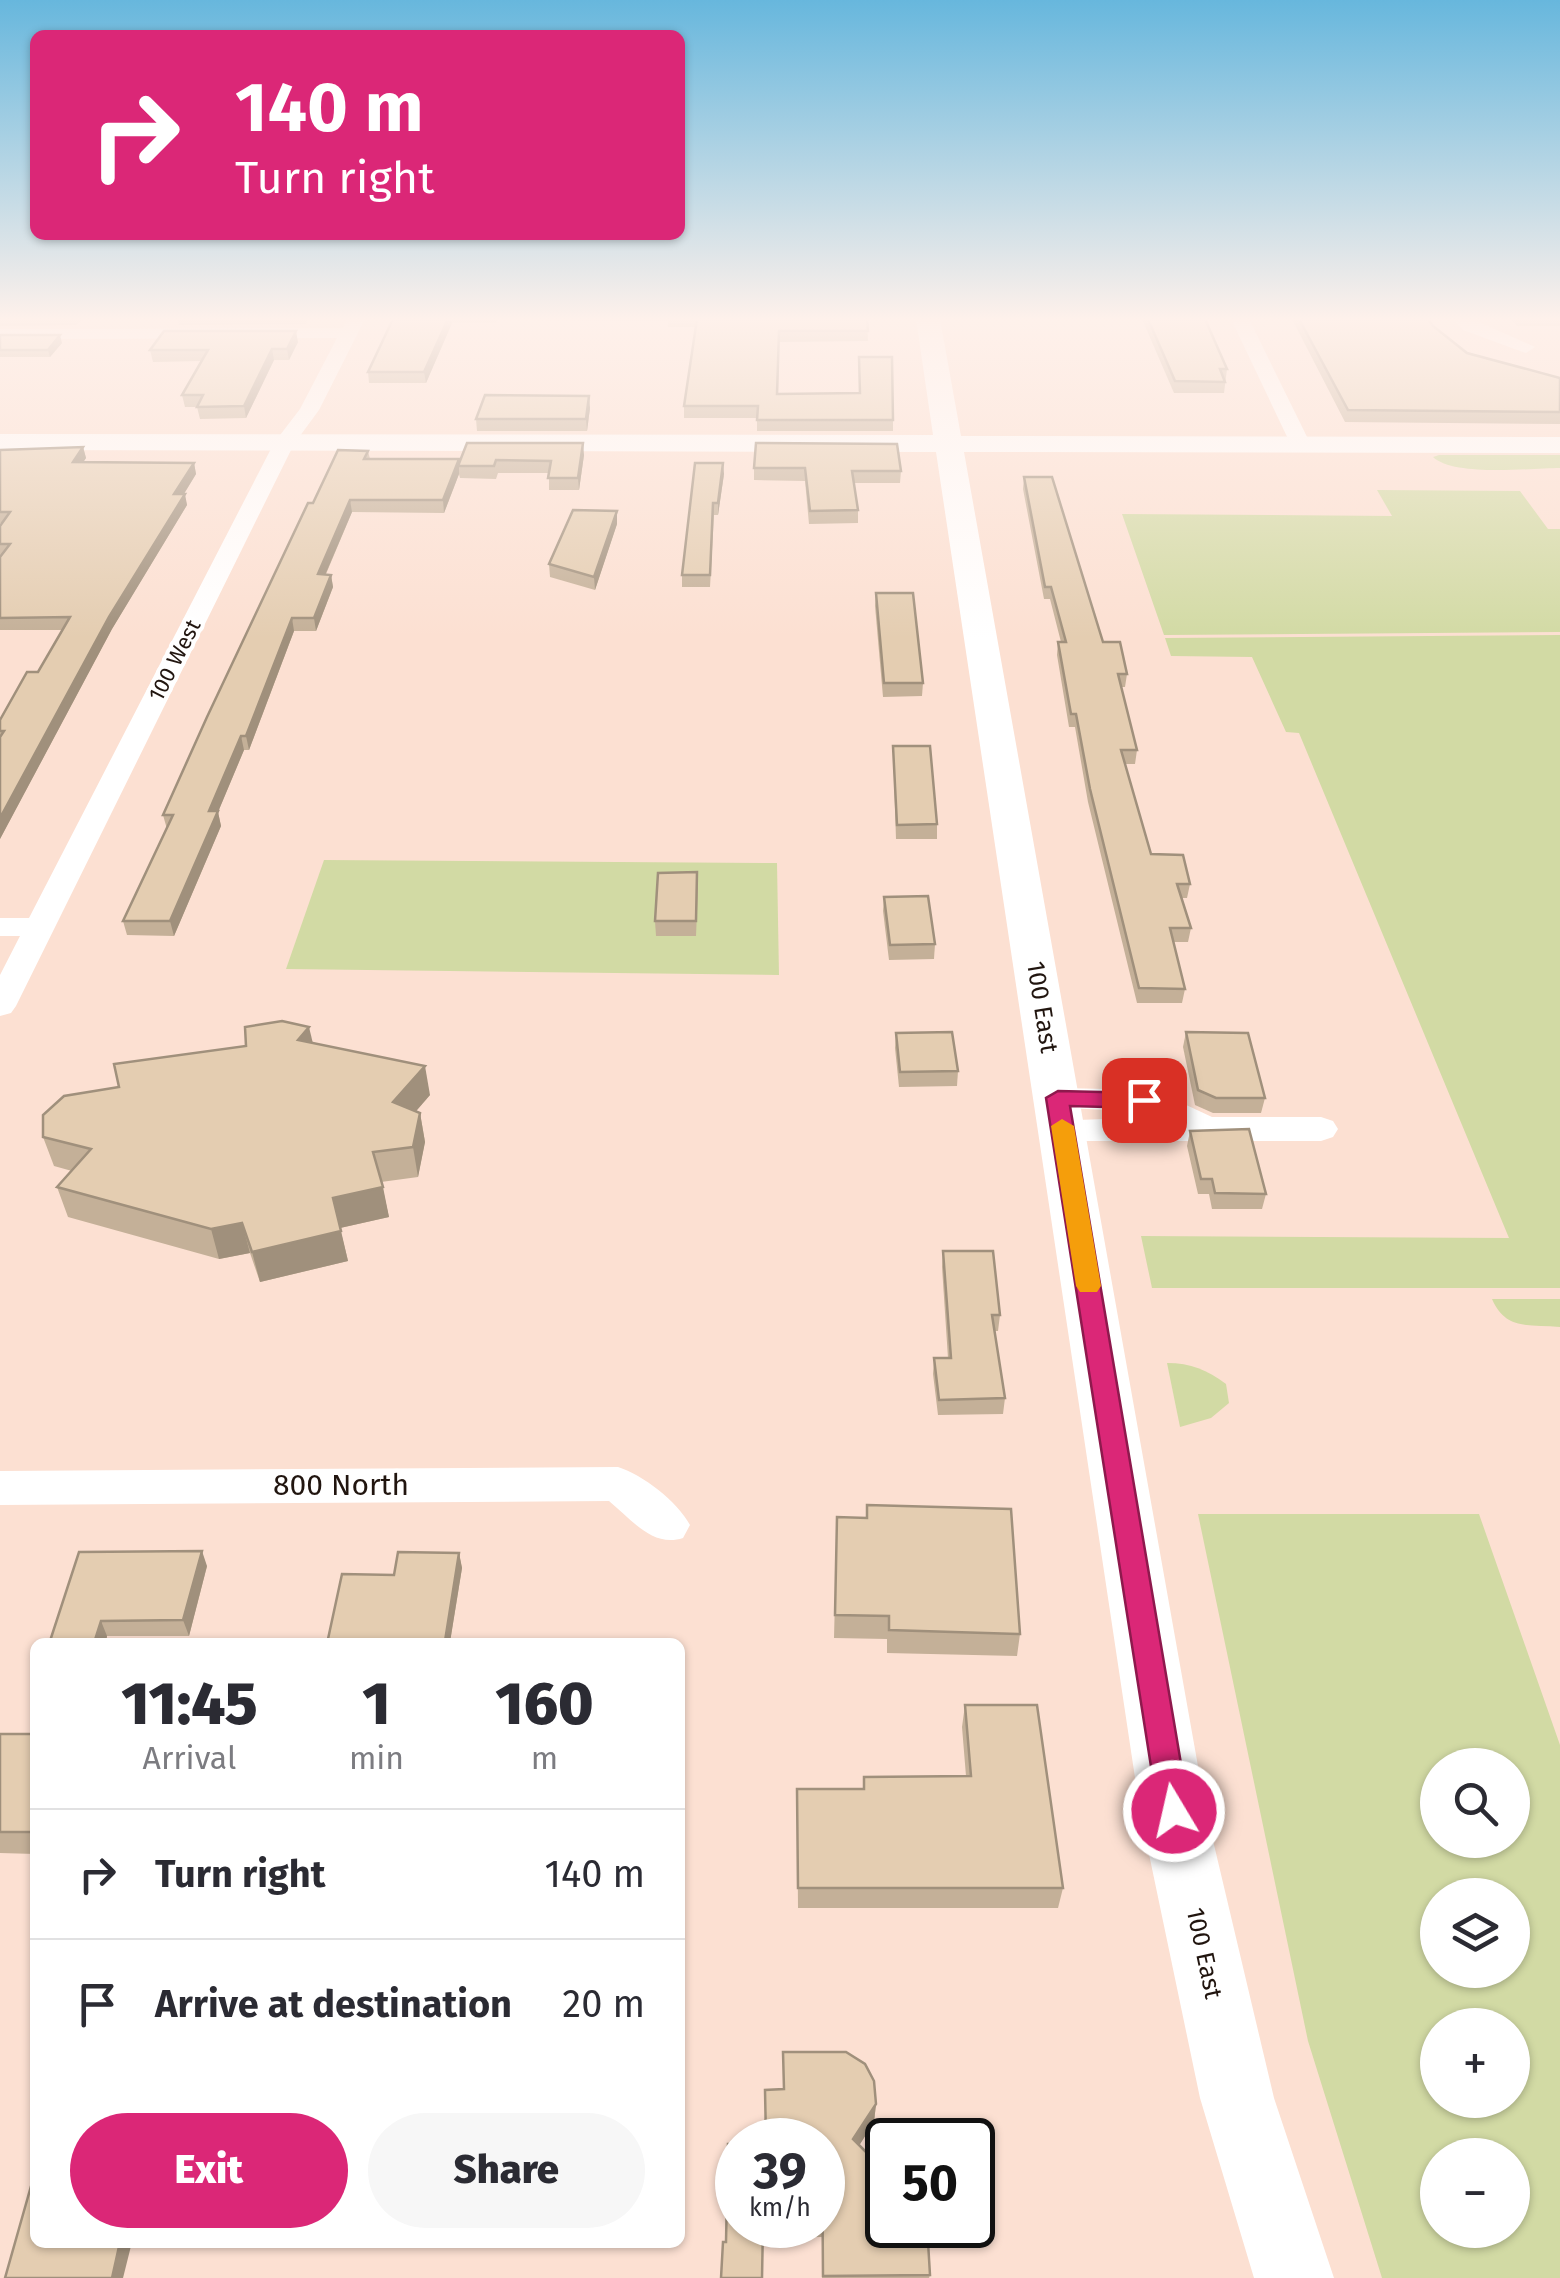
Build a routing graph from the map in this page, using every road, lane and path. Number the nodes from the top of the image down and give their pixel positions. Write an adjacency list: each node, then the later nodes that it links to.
1 (297, 425): 5 (street, 100 West)
2 (944, 425): 8 (main road, 100 East)
3 (1291, 425): 6 (street)
4 (0, 442): 5 (main road)
5 (284, 443): 8 (main road); 10 (street, 100 West)
6 (1301, 445): 7 (main road); 8 (main road)
7 (1560, 445)
8 (947, 446): 12 (main road, 100 East)
9 (0, 927): 10 (street)
10 (40, 927): 11 (street, 100 West)
11 (0, 1006)
12 (1060, 1114): 13 (street); 16 (main road, 100 East)
13 (1321, 1129)
14 (0, 1488): 15 (street, 800 North)
15 (668, 1525)
16 (1294, 2278)

